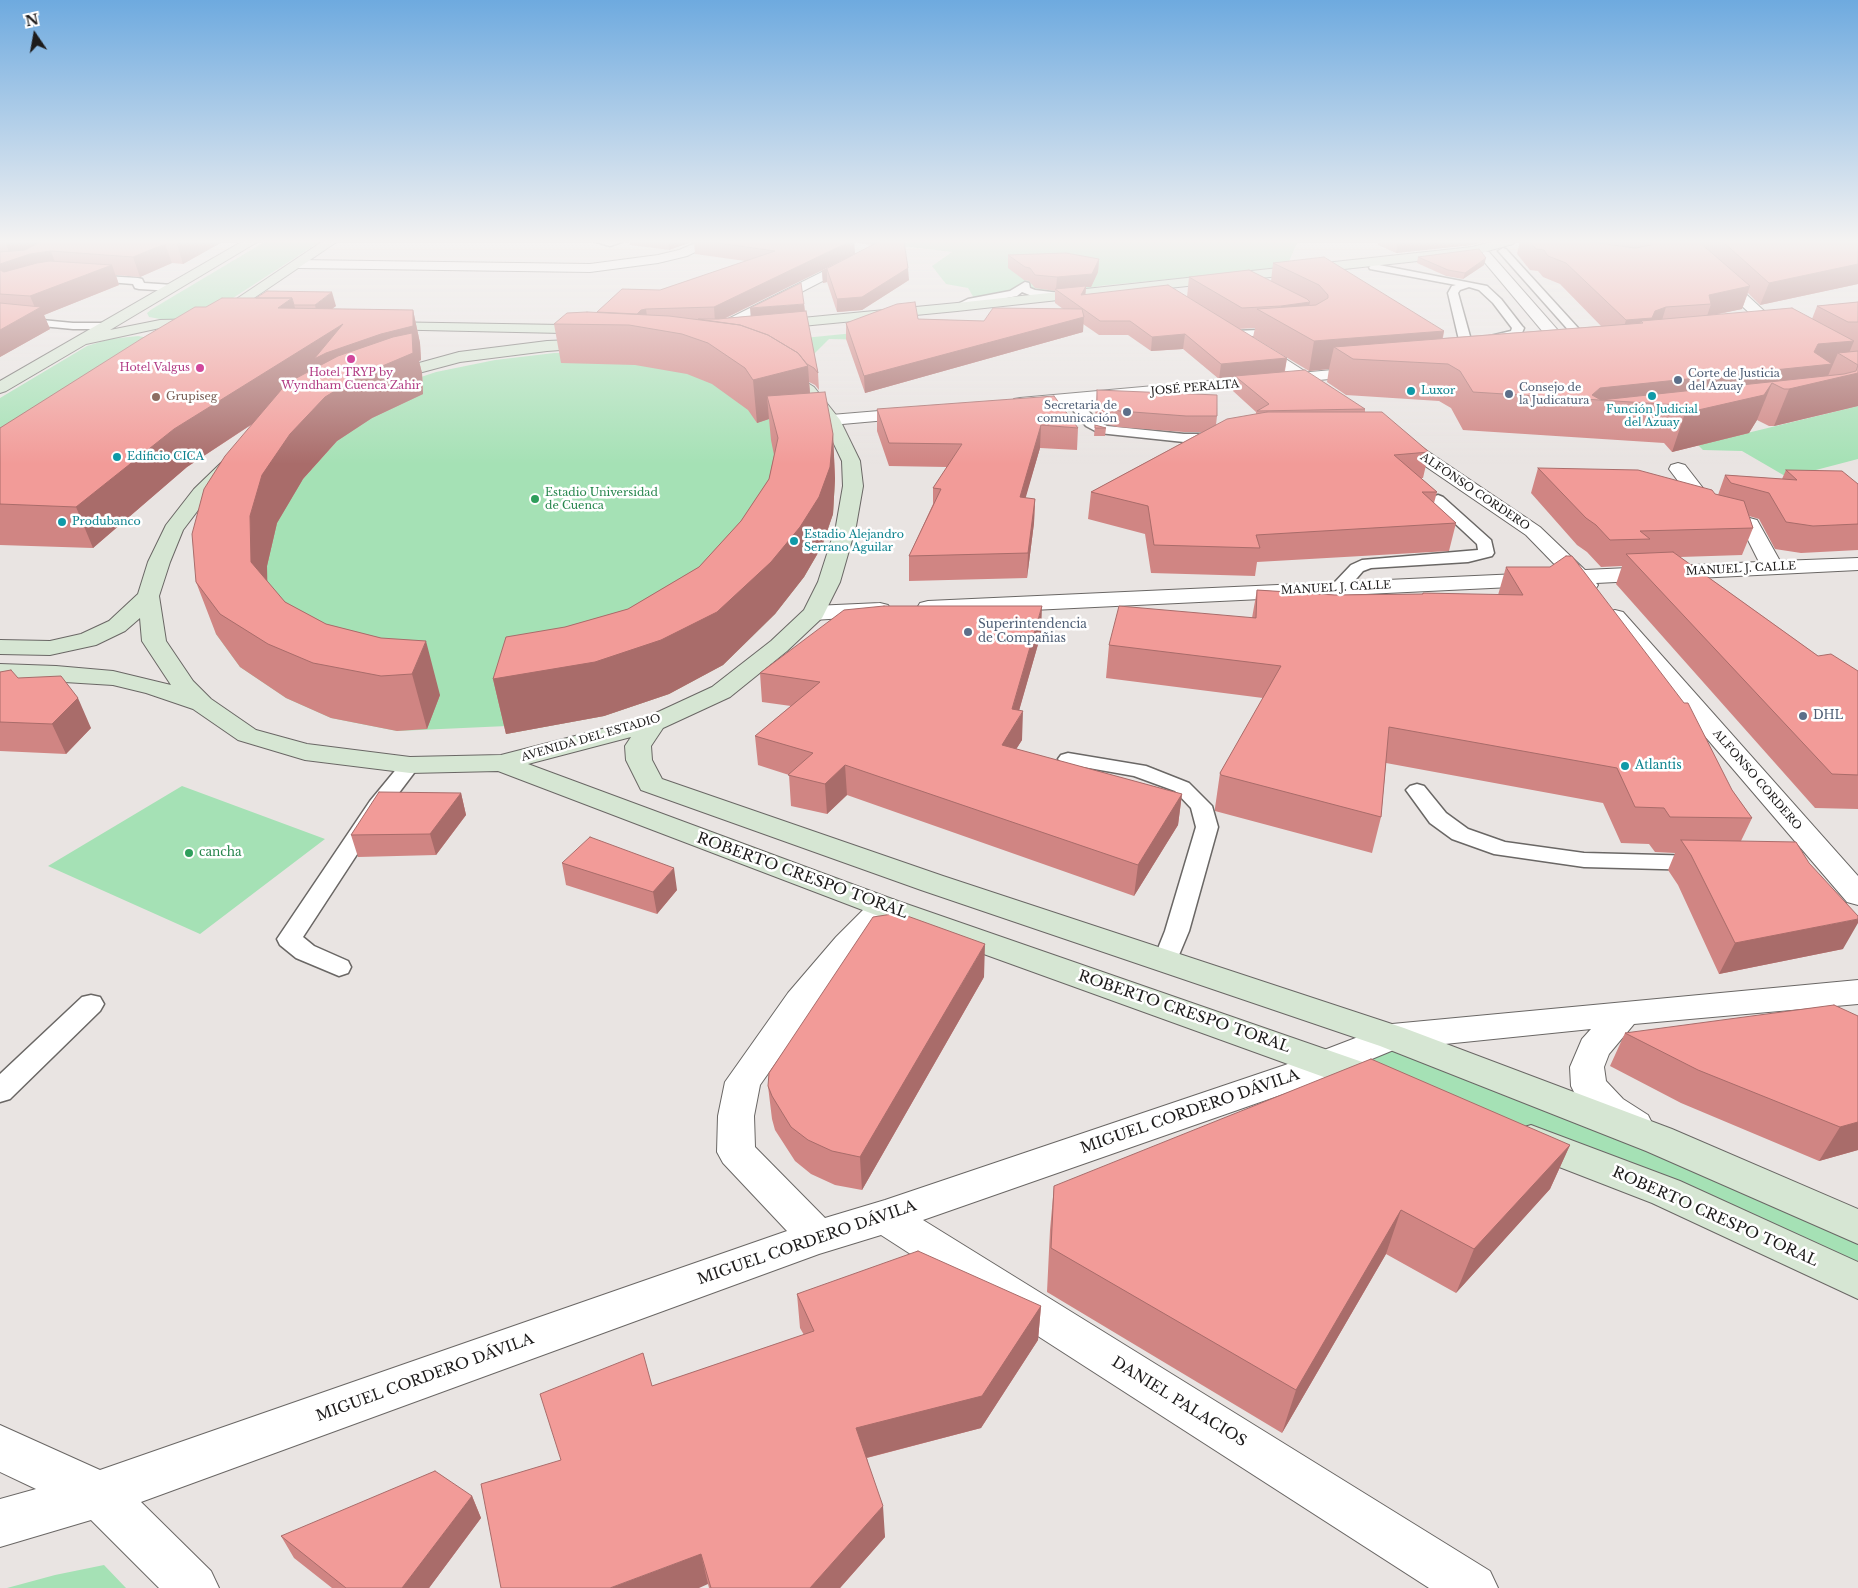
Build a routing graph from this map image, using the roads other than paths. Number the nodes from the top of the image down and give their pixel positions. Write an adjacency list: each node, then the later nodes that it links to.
1 (224, 315): 18 (main road)
2 (743, 315): 19 (street)
3 (881, 315): 19 (main road)
4 (926, 315): 23 (main road)
5 (1464, 315): 20 (lane)
6 (1508, 315): 22 (lane)
7 (1537, 315): 27 (street)
8 (1561, 315): 26 (lane)
9 (1766, 315): 24 (street)
10 (127, 316): 13 (main road); 14 (main road)
11 (0, 319): 13 (lane)
12 (232, 324): 18 (main road)
13 (109, 326): 25 (main road)
14 (139, 328): 18 (main road); 25 (main road)
15 (1227, 328): 17 (lane); 33 (street)
16 (576, 329): 34 (main road)
17 (1294, 330)
18 (201, 331)
19 (709, 332): 21 (main road)
20 (1472, 332): 22 (lane); 29 (lane)
21 (736, 336)
22 (1506, 336): 29 (lane)
23 (760, 337)
24 (1767, 338)
25 (85, 340): 35 (main road)
26 (1608, 351): 27 (street)
27 (1569, 354): 28 (street)
28 (1550, 356)
29 (1487, 358): 30 (street)
30 (1462, 364)
31 (763, 365): 40 (main road, AVENIDA DEL ESTADIO)
32 (1385, 371): 33 (street, JOSÉ PERALTA)
33 (1305, 378): 36 (street, JOSÉ PERALTA); 37 (street)
34 (369, 383)
35 (0, 388)
36 (1072, 399): 38 (street, JOSÉ PERALTA); 42 (lane)
37 (1344, 404)
38 (1005, 405)
39 (929, 412): 40 (street)
40 (831, 420): 51 (main road, AVENIDA DEL ESTADIO)
41 (1377, 426): 48 (street, ALFONSO CORDERO)
42 (1232, 436)
43 (243, 454): 50 (main road, AVENIDA DEL ESTADIO)
44 (1678, 469): 47 (street)
45 (1438, 500): 49 (lane)
46 (1858, 564): 47 (street, MANUEL J. CALLE)
47 (1773, 568): 48 (street, MANUEL J. CALLE)
48 (1580, 577): 49 (street, MANUEL J. CALLE); 62 (street, ALFONSO CORDERO)
49 (1339, 588): 51 (street, MANUEL J. CALLE)
50 (148, 596): 52 (main road, AVENIDA DEL ESTADIO); 54 (main road, AVENIDA DEL ESTADIO)
51 (814, 614): 55 (main road, AVENIDA DEL ESTADIO)
52 (0, 647)
53 (0, 671): 54 (main road, AVENIDA DEL ESTADIO)
54 (202, 704): 58 (main road, AVENIDA DEL ESTADIO)
55 (654, 723): 57 (main road, AVENIDA DEL ESTADIO); 65 (main road)
56 (1068, 759): 65 (lane)
57 (501, 763): 58 (main road, AVENIDA DEL ESTADIO); 64 (main road, ROBERTO CRESPO TORAL)
58 (410, 765): 66 (lane)
59 (1417, 790): 60 (lane)
60 (1718, 863)
61 (1803, 864): 62 (lane)
62 (1831, 864): 63 (street, ALFONSO CORDERO)
63 (1858, 895)
64 (884, 907): 71 (main road, ROBERTO CRESPO TORAL); 78 (street)
65 (1165, 961): 70 (main road)
66 (340, 967)
67 (1856, 997): 69 (street, MIGUEL CORDERO DÁVILA)
68 (90, 1004): 72 (lane)
69 (1625, 1013): 70 (street, MIGUEL CORDERO DÁVILA); 75 (street)
70 (1392, 1037): 71 (street, MIGUEL CORDERO DÁVILA); 75 (main road)
71 (1328, 1062): 73 (main road, ROBERTO CRESPO TORAL); 76 (street, MIGUEL CORDERO DÁVILA)
72 (0, 1091)
73 (1410, 1094)
74 (1502, 1129): 79 (main road, ROBERTO CRESPO TORAL)
75 (1659, 1140): 77 (main road)
76 (885, 1217): 78 (street, MIGUEL CORDERO DÁVILA); 84 (street, DANIEL PALACIOS)
77 (1858, 1227)
78 (818, 1237): 81 (street, MIGUEL CORDERO DÁVILA)
79 (1858, 1281)
80 (0, 1448): 81 (street)
81 (99, 1494): 82 (street, MIGUEL CORDERO DÁVILA); 83 (street)
82 (0, 1523)
83 (194, 1588)
84 (1473, 1588)

